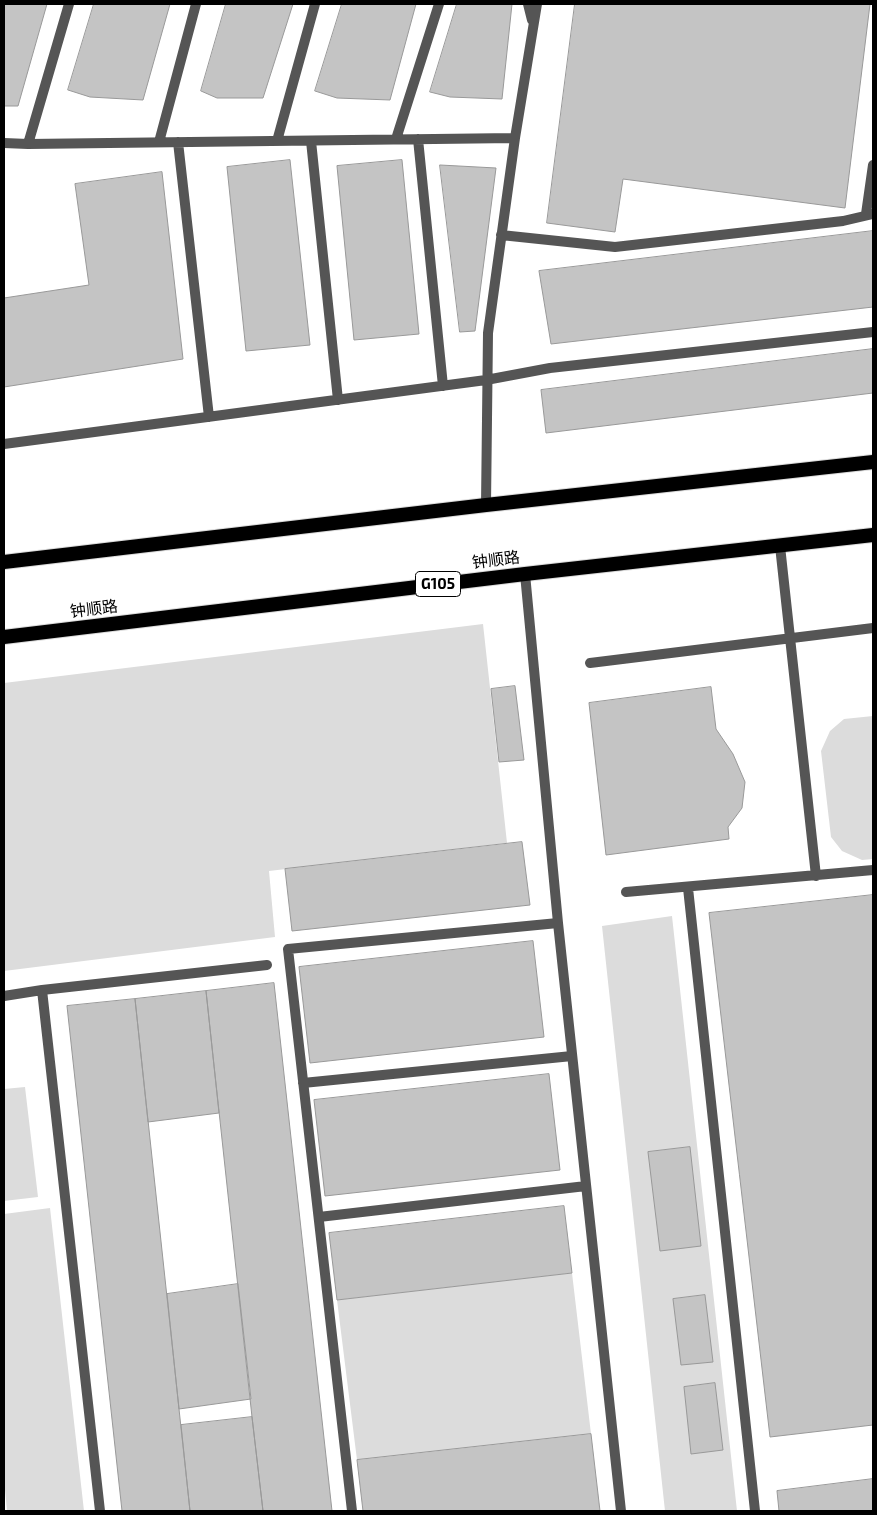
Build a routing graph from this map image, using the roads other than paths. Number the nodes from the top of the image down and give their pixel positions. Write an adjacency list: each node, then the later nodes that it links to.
1 (70, 4): 16 (lane)
2 (196, 4): 13 (lane)
3 (315, 4): 11 (lane)
4 (439, 4): 9 (lane)
5 (528, 4): 7 (lane)
6 (537, 4): 7 (lane)
7 (533, 24): 8 (lane)
8 (515, 138): 10 (lane); 19 (lane)
9 (396, 139): 10 (lane); 12 (lane)
10 (418, 139): 22 (lane)
11 (277, 141): 12 (lane); 14 (lane)
12 (311, 141): 23 (lane)
13 (160, 142): 14 (lane); 16 (lane)
14 (178, 142): 24 (lane)
15 (4, 143): 16 (lane)
16 (28, 144)
17 (873, 165): 18 (lane)
18 (870, 214): 19 (lane)
19 (501, 235): 21 (lane)
20 (873, 332): 21 (lane)
21 (486, 380): 22 (lane); 27 (lane)
22 (443, 386): 23 (lane)
23 (338, 400): 24 (lane)
24 (209, 417): 25 (lane)
25 (4, 444)
26 (873, 462): 27 (highway)
27 (486, 505): 30 (highway)
28 (873, 535): 29 (highway, 钟顺路 / G105)
29 (780, 546): 31 (highway, 钟顺路 / G105); 34 (lane)
30 (4, 562)
31 (524, 574): 33 (highway, 钟顺路 / G105); 40 (lane)
32 (873, 628): 34 (lane)
33 (4, 637)
34 (791, 638): 35 (lane); 37 (lane)
35 (590, 662)
36 (873, 870): 37 (lane)
37 (816, 876): 38 (lane)
38 (688, 888): 39 (lane); 51 (lane)
39 (626, 892)
40 (558, 923): 44 (lane); 45 (lane)
41 (266, 965): 42 (lane)
42 (42, 990): 43 (lane); 48 (lane)
43 (4, 996)
44 (572, 1056): 45 (lane); 46 (lane)
45 (303, 1083): 47 (lane)
46 (586, 1186): 47 (lane); 50 (lane)
47 (319, 1217): 49 (lane)
48 (100, 1511)
49 (352, 1511)
50 (621, 1511)
51 (755, 1511)

